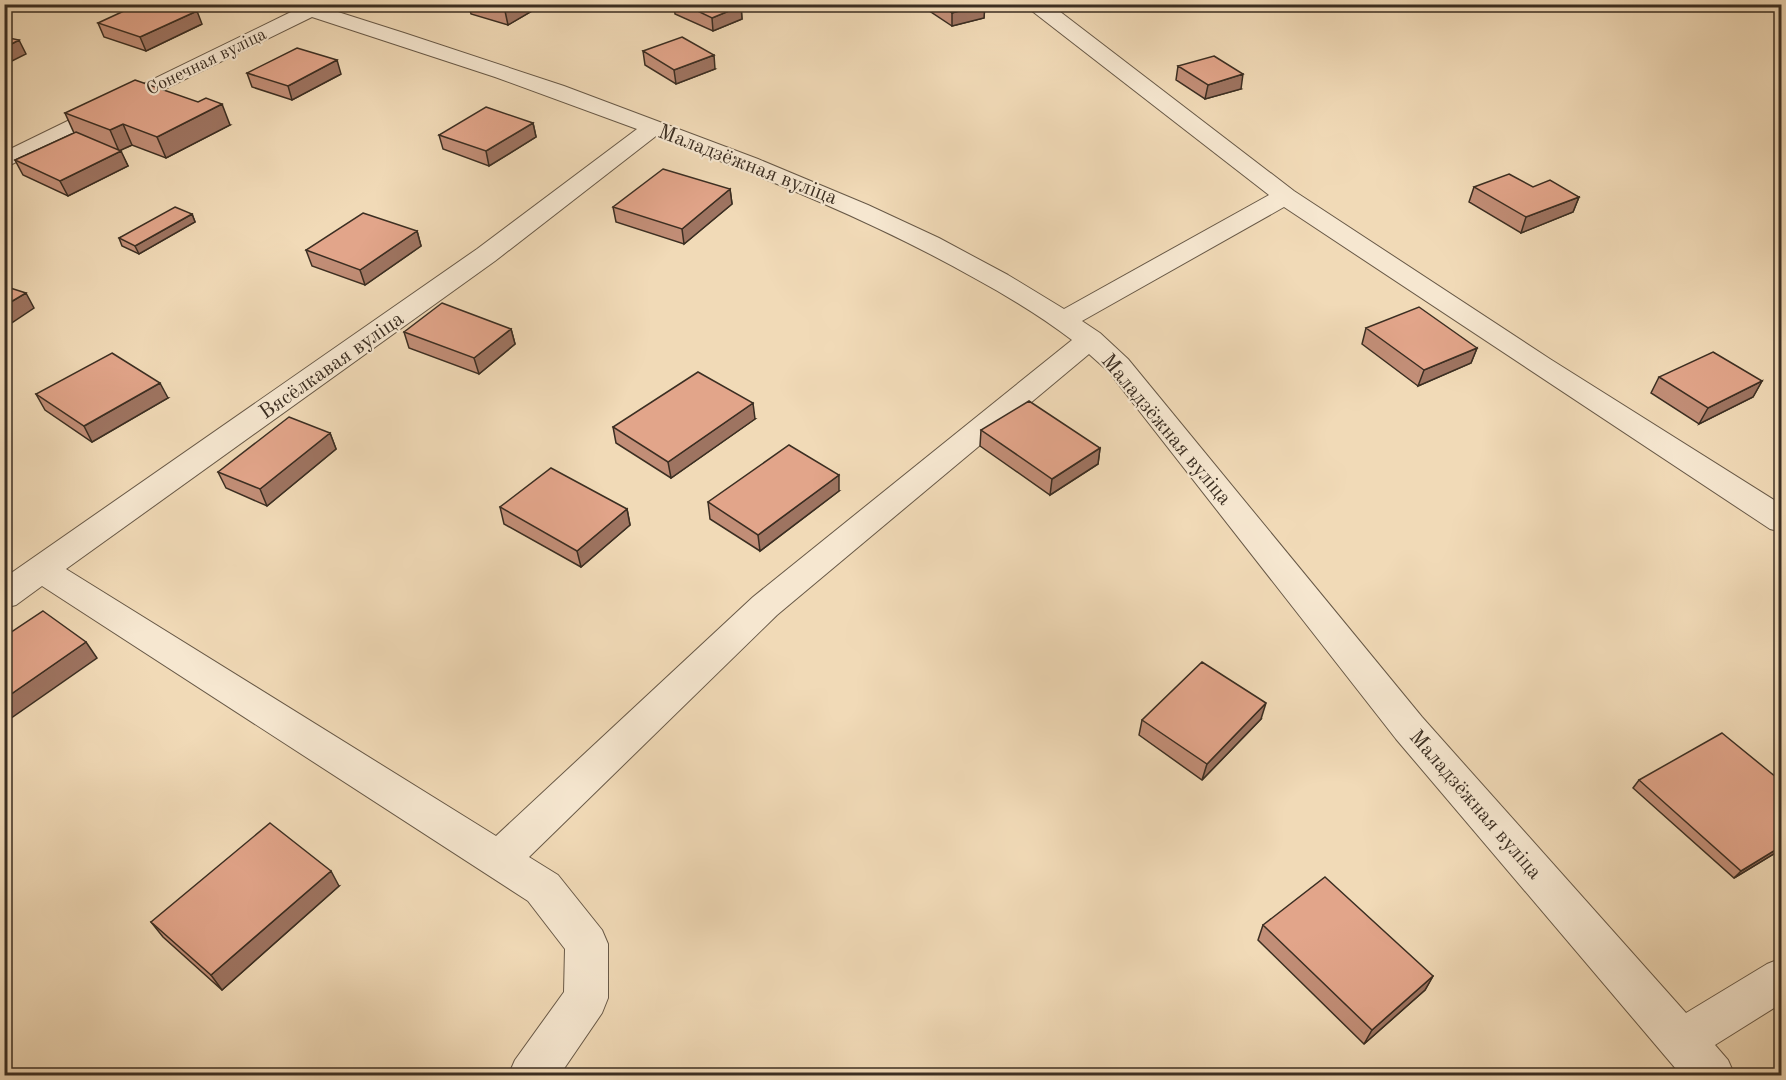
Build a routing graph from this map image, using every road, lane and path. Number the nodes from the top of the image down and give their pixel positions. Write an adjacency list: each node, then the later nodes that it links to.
1 (1033, 4): 5 (street)
2 (301, 8): 3 (street, Маладзёжная вуліца); 4 (street, Сонечная вуліца)
3 (654, 127): 6 (street, Маладзёжная вуліца); 8 (street, Вясёлкавая вуліца)
4 (4, 161)
5 (1285, 196): 6 (street); 7 (street)
6 (1078, 329): 10 (street); 12 (street, Маладзёжная вуліца)
7 (1782, 521)
8 (42, 570): 9 (street, Вясёлкавая вуліца); 10 (street)
9 (4, 596)
10 (498, 860): 13 (street)
11 (1782, 978): 12 (street)
12 (1682, 1041): 14 (street, Маладзёжная вуліца)
13 (531, 1076)
14 (1712, 1076)

